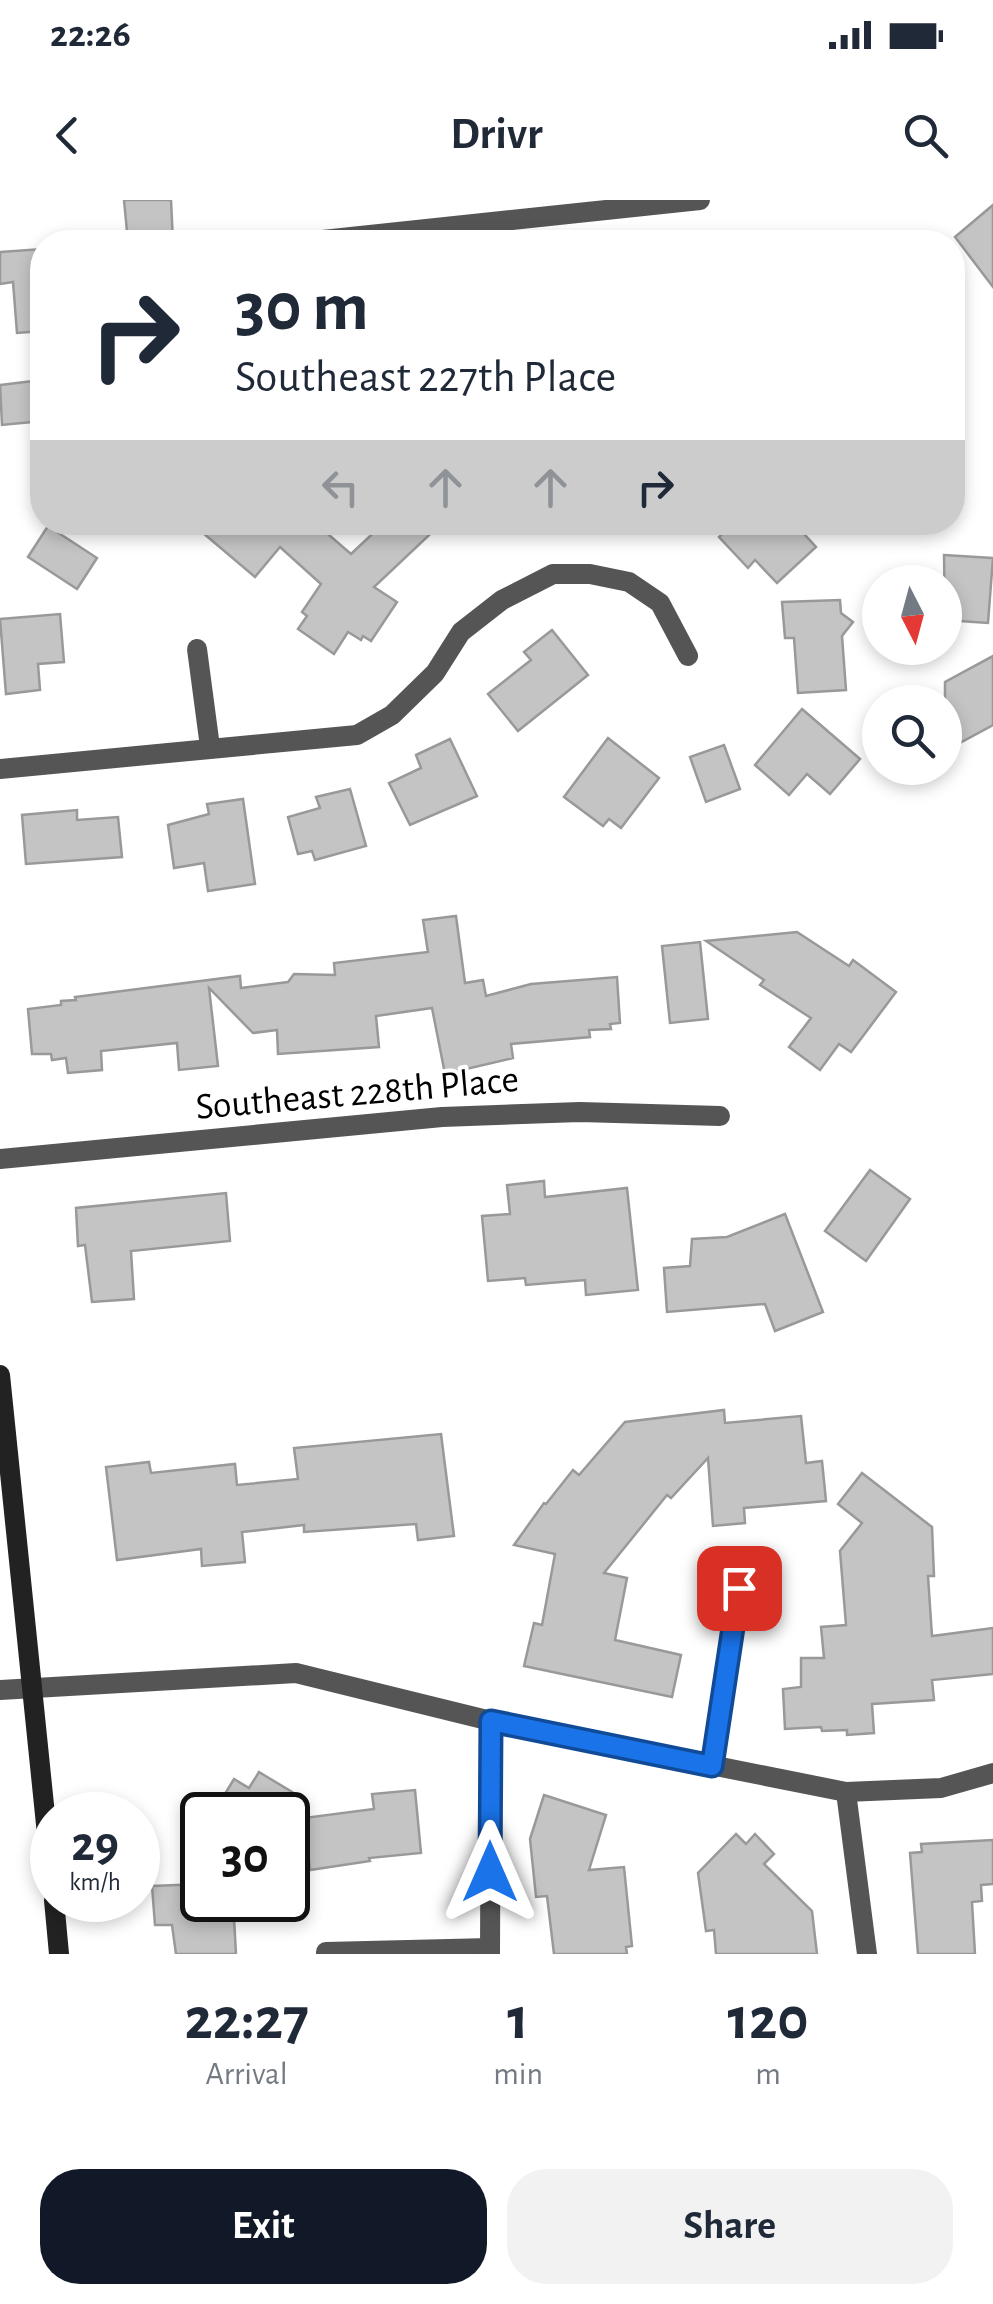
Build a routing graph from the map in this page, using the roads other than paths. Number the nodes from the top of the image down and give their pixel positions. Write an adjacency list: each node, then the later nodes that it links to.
1 (700, 200): 2 (street)
2 (417, 230)
3 (197, 649): 5 (street)
4 (688, 656): 5 (street)
5 (210, 747): 6 (street)
6 (0, 769)
7 (720, 1116): 8 (street, Southeast 228th Place)
8 (0, 1158)
9 (0, 1375): 11 (main road)
10 (739, 1588): 14 (street)
11 (34, 1686): 12 (street); 13 (street); 16 (main road)
12 (0, 1690)
13 (491, 1721): 14 (street); 19 (street)
14 (712, 1766): 17 (street)
15 (993, 1773): 17 (street)
16 (44, 1792)
17 (846, 1792): 22 (street)
18 (56, 1922): 21 (main road)
19 (490, 1951): 20 (street)
20 (326, 1952)
21 (59, 1954)
22 (867, 1954)

